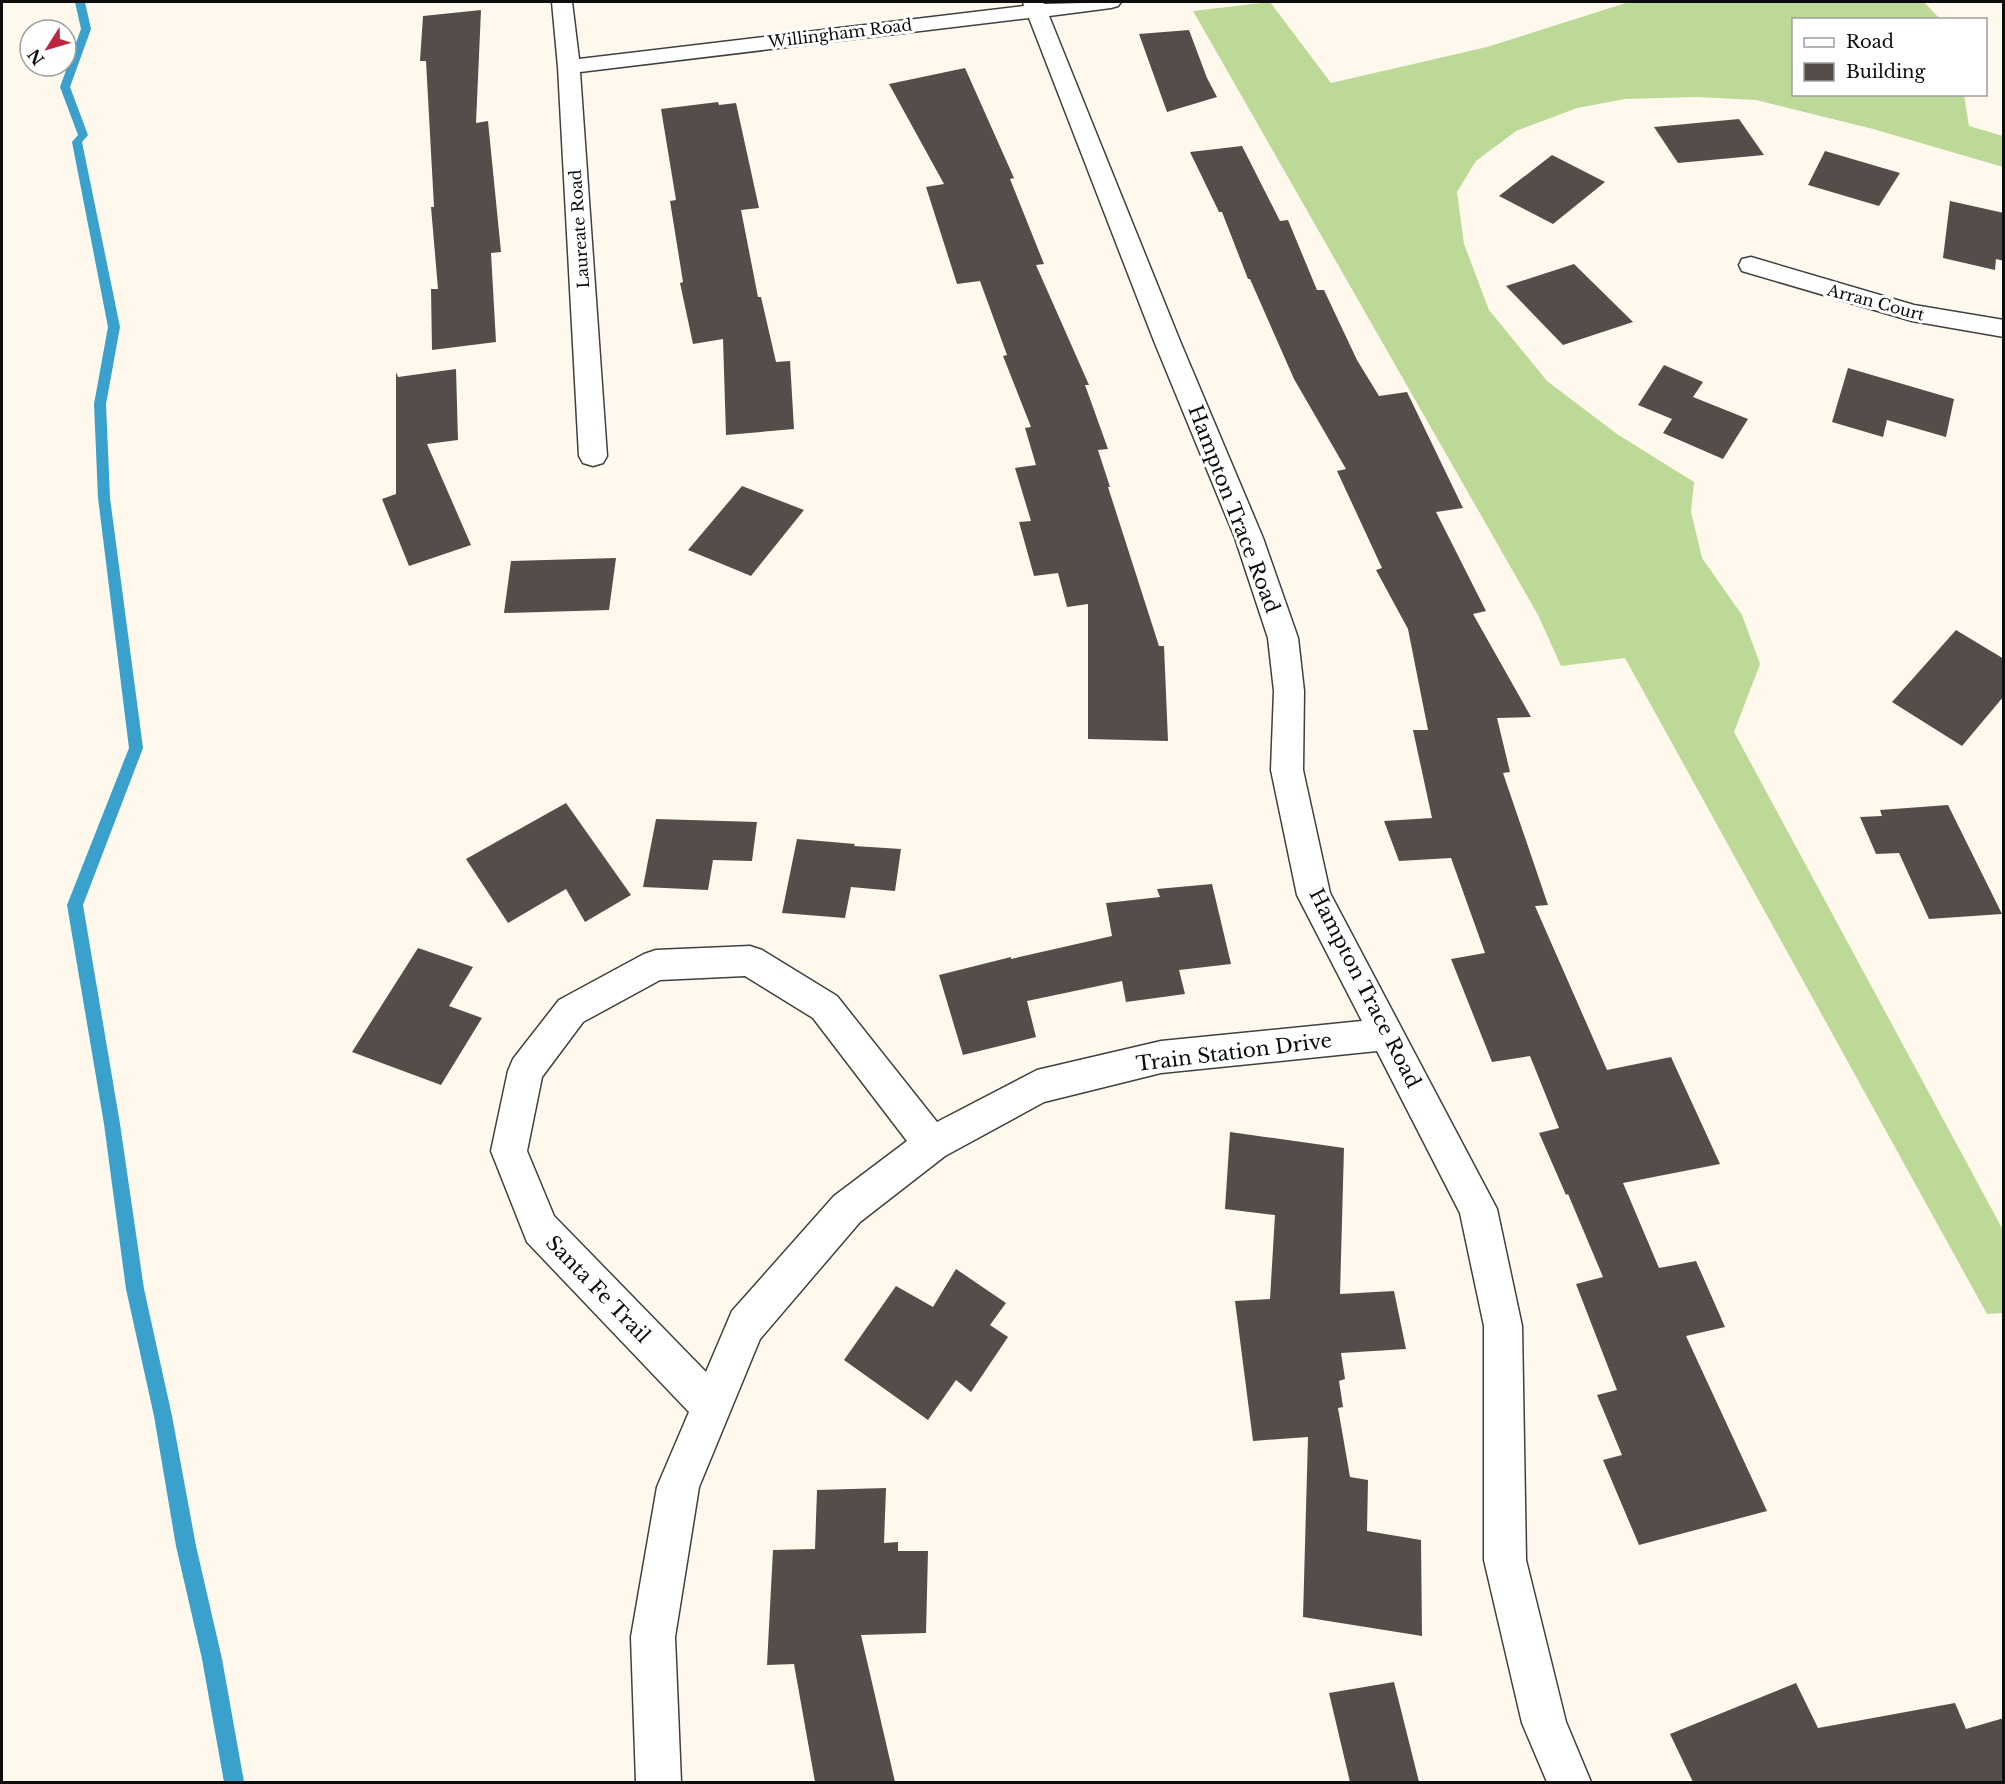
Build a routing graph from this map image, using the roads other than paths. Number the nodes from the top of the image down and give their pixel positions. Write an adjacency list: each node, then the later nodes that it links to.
1 (562, 2): 4 (street, Laureate Road)
2 (1111, 2): 3 (street, Willingham Road)
3 (1034, 5): 4 (street, Willingham Road); 8 (street, Hampton Trace Road)
4 (569, 67): 7 (street, Laureate Road)
5 (1751, 265): 6 (street, Arran Court)
6 (2004, 329)
7 (593, 456)
8 (1387, 1034): 9 (street, Train Station Drive); 12 (street, Hampton Trace Road)
9 (932, 1144): 10 (street, Train Station Drive); 10 (street, Santa Fe Trail)
10 (712, 1407): 11 (street, Train Station Drive)
11 (658, 1782)
12 (1569, 1782)

